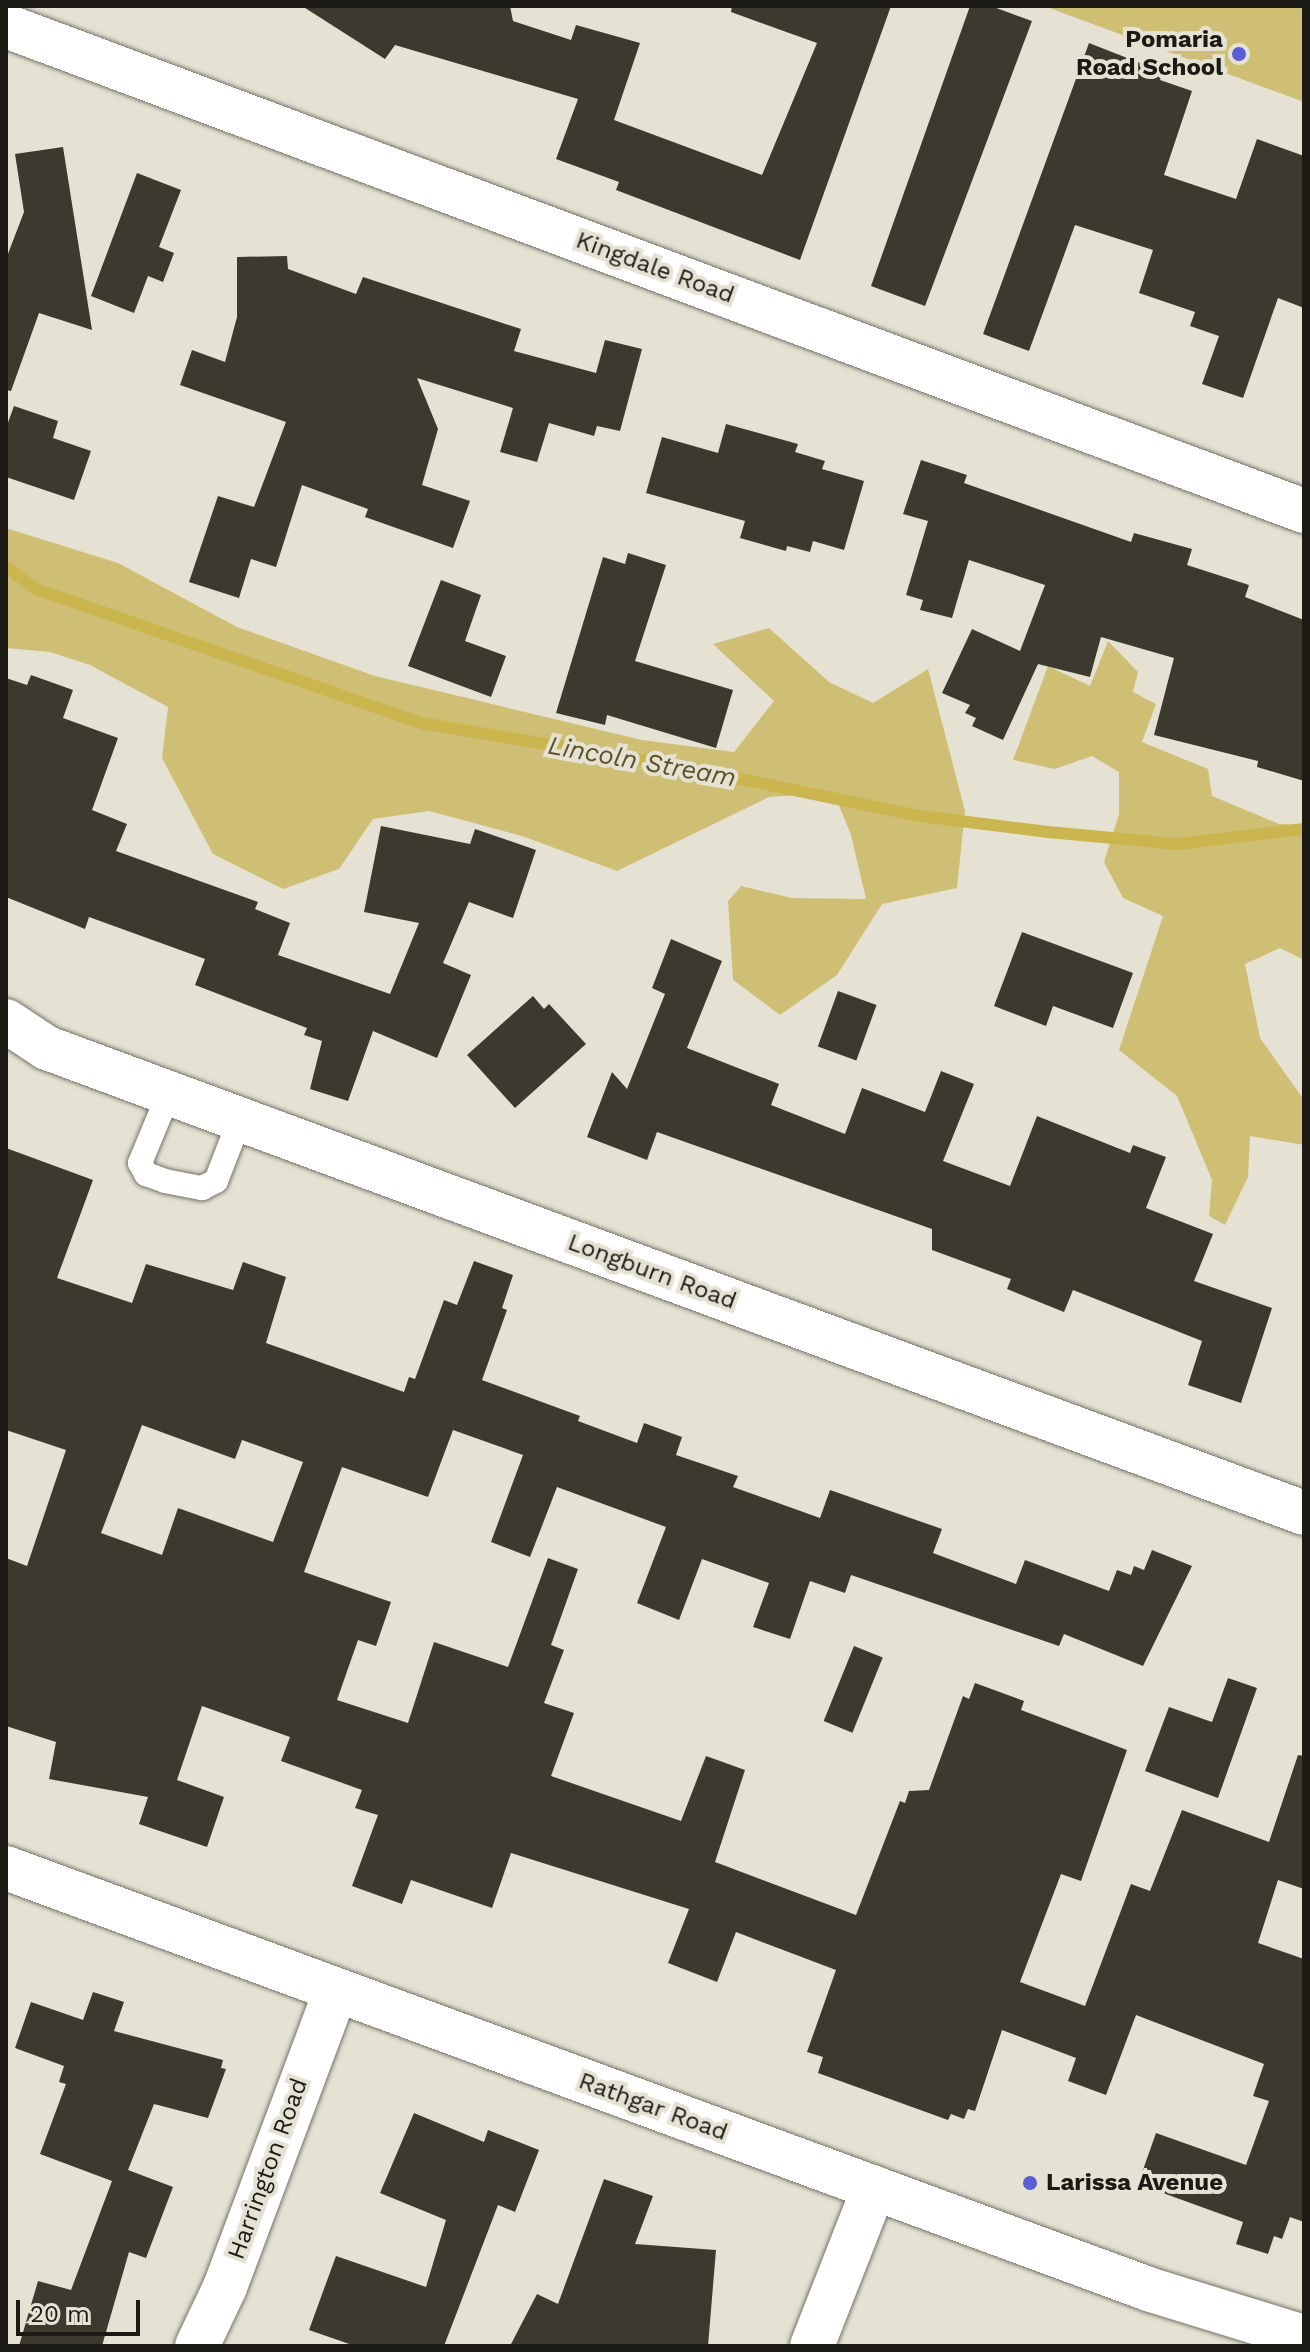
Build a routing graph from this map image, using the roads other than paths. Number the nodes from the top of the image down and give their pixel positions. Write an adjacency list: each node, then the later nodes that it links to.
1 (6, 26): 2 (street, Kingdale Road)
2 (1304, 511)
3 (6, 1021): 4 (street, Longburn Road)
4 (169, 1093): 5 (street, Longburn Road); 5 (lane)
5 (240, 1119): 6 (street, Longburn Road)
6 (1304, 1513)
7 (6, 1868): 8 (street, Rathgar Road)
8 (336, 1990): 9 (street, Rathgar Road); 11 (street, Harrington Road)
9 (874, 2188): 10 (street, Rathgar Road); 12 (street)
10 (1304, 2337)
11 (197, 2346)
12 (812, 2346)

